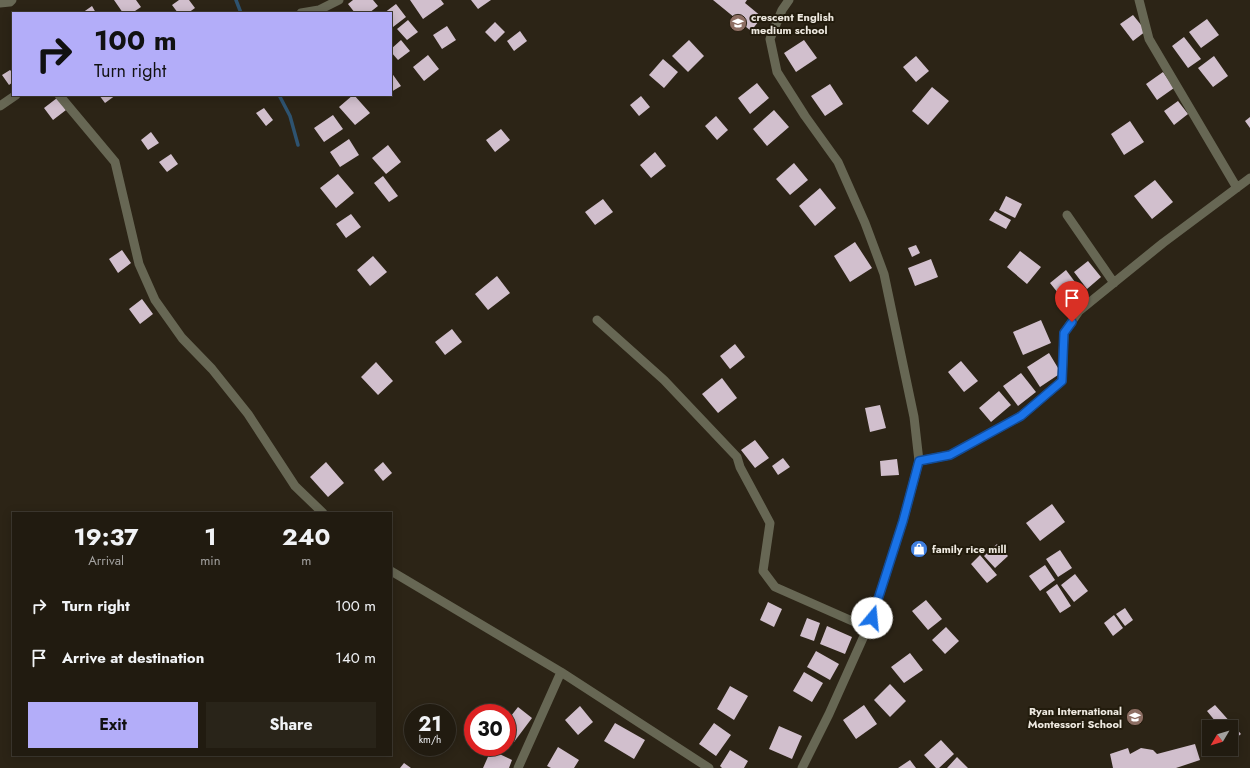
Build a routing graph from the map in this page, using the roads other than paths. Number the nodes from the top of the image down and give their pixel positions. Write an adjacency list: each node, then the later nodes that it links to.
1 (12, 0): 5 (street)
2 (339, 0): 6 (street)
3 (788, 0): 15 (street)
4 (1139, 0): 11 (street)
5 (0, 3)
6 (308, 12)
7 (15, 96): 9 (street)
8 (60, 96): 16 (street)
9 (0, 106)
10 (1250, 178): 11 (street)
11 (1237, 188): 13 (street)
12 (1067, 215): 13 (street)
13 (1114, 283): 15 (street)
14 (597, 320): 18 (street)
15 (919, 461): 18 (street)
16 (322, 512)
17 (392, 572): 19 (street)
18 (868, 628): 22 (street)
19 (561, 672): 20 (street); 21 (street)
20 (518, 768)
21 (709, 768)
22 (802, 768)

